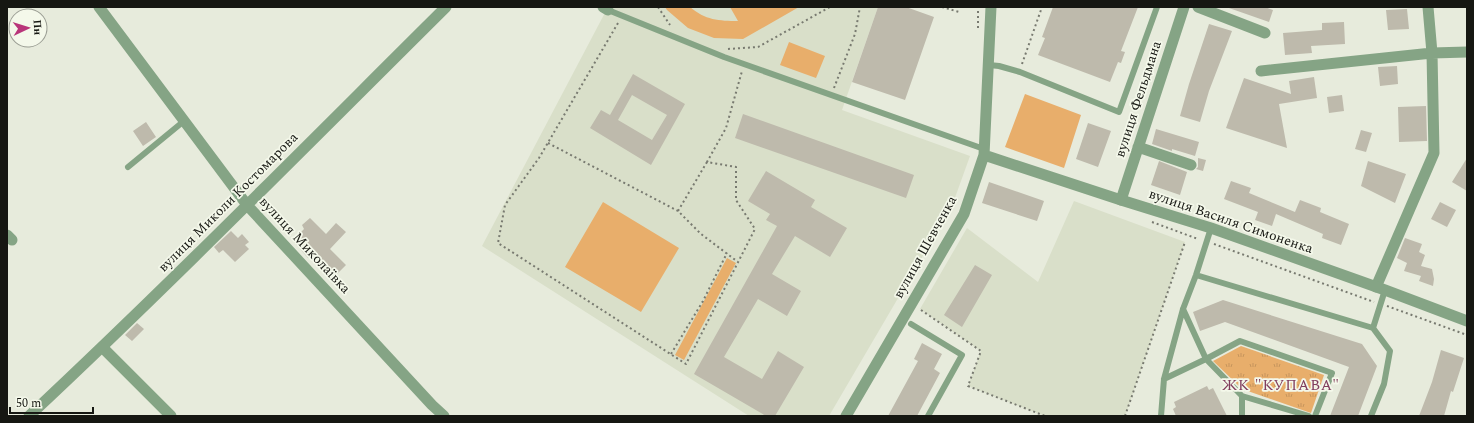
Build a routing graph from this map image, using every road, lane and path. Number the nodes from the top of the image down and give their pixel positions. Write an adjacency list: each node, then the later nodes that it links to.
1 (99, 7): 26 (street, вулиця Миколаївка)
2 (446, 7): 34 (street, вулиця Миколи Костомарова)
3 (658, 7): 16 (path)
4 (830, 7): 18 (path)
5 (860, 7): 25 (path)
6 (942, 7): 14 (path)
7 (991, 7): 22 (street, вулиця Шевченка)
8 (1042, 7): 24 (path)
9 (1157, 7): 24 (lane)
10 (1184, 7): 28 (street, вулиця Фельдмана)
11 (1198, 7): 17 (street)
12 (1428, 7): 20 (street)
13 (606, 9): 15 (lane)
14 (958, 12)
15 (622, 16): 21 (lane); 27 (path)
16 (670, 25)
17 (1265, 33)
18 (724, 49)
19 (1467, 52): 20 (street)
20 (1432, 53): 23 (street); 44 (street)
21 (744, 64): 25 (lane); 30 (path)
22 (989, 65): 24 (lane); 29 (street, вулиця Шевченка)
23 (1261, 71)
24 (1020, 72)
25 (831, 95): 29 (lane)
26 (184, 121): 32 (lane); 34 (street, вулиця Миколаївка)
27 (548, 143): 35 (path); 53 (path)
28 (1138, 147): 31 (street); 33 (street, вулиця Фельдмана)
29 (984, 152): 33 (street, вулиця Василя Симоненка); 60 (street, вулиця Шевченка)
30 (708, 162): 35 (path); 42 (path)
31 (1191, 165)
32 (128, 167)
33 (1121, 200): 37 (street, вулиця Василя Симоненка)
34 (247, 205): 52 (street, вулиця Миколи Костомарова); 59 (street, вулиця Миколаївка)
35 (678, 210): 41 (path)
36 (1146, 220): 38 (path)
37 (1211, 228): 43 (lane); 44 (street, вулиця Василя Симоненка)
38 (1198, 239)
39 (1185, 242): 63 (path)
40 (1213, 244): 45 (path)
41 (727, 254): 42 (path); 53 (path)
42 (738, 262): 53 (path)
43 (1196, 276): 47 (lane); 50 (lane)
44 (1380, 288): 48 (street, вулиця Василя Симоненка); 50 (lane)
45 (1378, 303)
46 (1385, 306): 51 (path)
47 (1184, 309): 54 (lane); 55 (lane)
48 (1467, 321)
49 (911, 324): 61 (lane); 62 (path)
50 (1373, 328): 68 (lane)
51 (1467, 335)
52 (102, 347): 57 (street, вулиця Миколи Костомарова); 58 (street)
53 (670, 354)
54 (1206, 359): 55 (lane); 56 (lane); 67 (lane)
55 (1164, 379): 64 (lane)
56 (1242, 396): 65 (lane); 66 (lane)
57 (29, 416)
58 (171, 416)
59 (444, 416)
60 (846, 416)
61 (928, 416)
62 (1045, 416)
63 (1125, 416)
64 (1161, 416)
65 (1242, 416)
66 (1309, 416)
67 (1315, 416)
68 (1371, 416)

